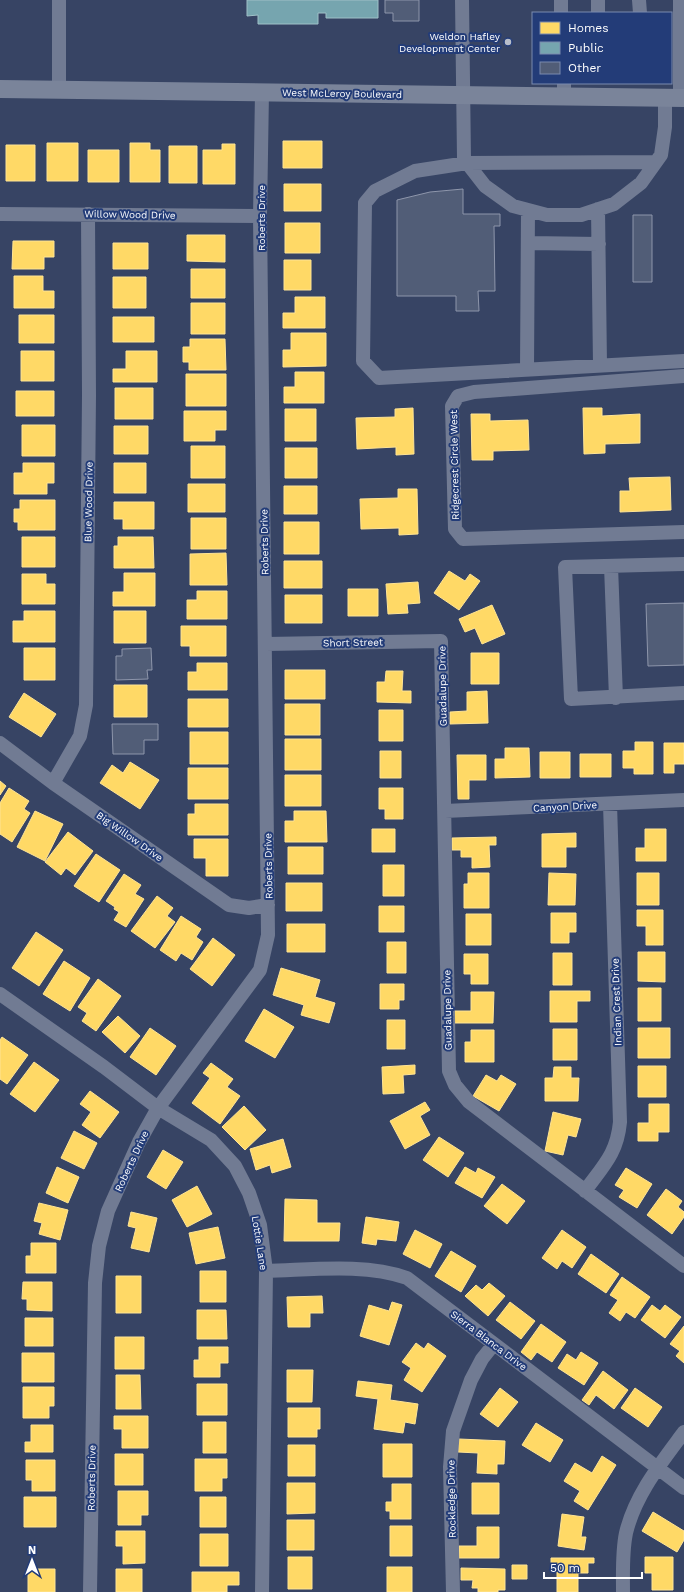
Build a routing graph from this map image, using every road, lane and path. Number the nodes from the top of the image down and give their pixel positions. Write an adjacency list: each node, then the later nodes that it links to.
1 (59, 0): 13 (street)
2 (462, 0): 15 (street)
3 (561, 0): 7 (street)
4 (598, 0): 8 (street)
5 (640, 0): 9 (street)
6 (680, 0): 10 (street)
7 (561, 12)
8 (598, 12)
9 (640, 12)
10 (678, 44): 16 (street)
11 (0, 89): 13 (main road, West McLeroy Boulevard)
12 (564, 89): 15 (main road, West McLeroy Boulevard); 16 (main road, West McLeroy Boulevard)
13 (58, 90): 14 (main road, West McLeroy Boulevard)
14 (262, 92): 15 (main road, West McLeroy Boulevard); 23 (street, Roberts Drive)
15 (462, 94): 18 (street)
16 (676, 98): 17 (street)
17 (656, 162): 18 (street); 19 (street)
18 (467, 163): 20 (street); 28 (street)
19 (598, 209): 20 (street); 25 (street)
20 (528, 210): 24 (street)
21 (0, 214): 22 (street, Willow Wood Drive)
22 (88, 214): 23 (street, Willow Wood Drive); 38 (street, Blue Wood Drive)
23 (260, 216): 34 (street, Roberts Drive)
24 (529, 243): 25 (street); 28 (street)
25 (599, 244): 27 (street)
26 (684, 361): 27 (street)
27 (600, 366): 28 (street)
28 (528, 370)
29 (684, 376): 30 (street, Ridgecrest Circle West)
30 (684, 532)
31 (684, 564): 32 (street)
32 (611, 566): 36 (street); 36 (street)
33 (441, 641): 34 (street, Short Street); 41 (street, Guadalupe Drive)
34 (266, 644): 42 (street, Roberts Drive)
35 (684, 693): 36 (street)
36 (616, 698)
37 (0, 743): 38 (street, Big Willow Drive)
38 (53, 783): 42 (street, Big Willow Drive)
39 (684, 800): 40 (street, Canyon Drive)
40 (610, 804): 41 (street, Canyon Drive); 45 (street, Indian Crest Drive)
41 (445, 811): 45 (street, Guadalupe Drive)
42 (268, 905): 44 (street, Roberts Drive)
43 (0, 994): 44 (street, Lottie Lane)
44 (158, 1108): 47 (street, Lottie Lane); 52 (street, Roberts Drive)
45 (585, 1191): 46 (street, Guadalupe Drive)
46 (684, 1266)
47 (266, 1270): 48 (street, Sierra Blanca Drive); 53 (street, Lottie Lane)
48 (494, 1344): 50 (street, Sierra Blanca Drive); 54 (street, Rockledge Drive)
49 (684, 1432): 50 (street)
50 (658, 1467): 51 (street, Sierra Blanca Drive); 55 (street)
51 (684, 1488)
52 (90, 1592)
53 (262, 1592)
54 (453, 1592)
55 (623, 1592)

